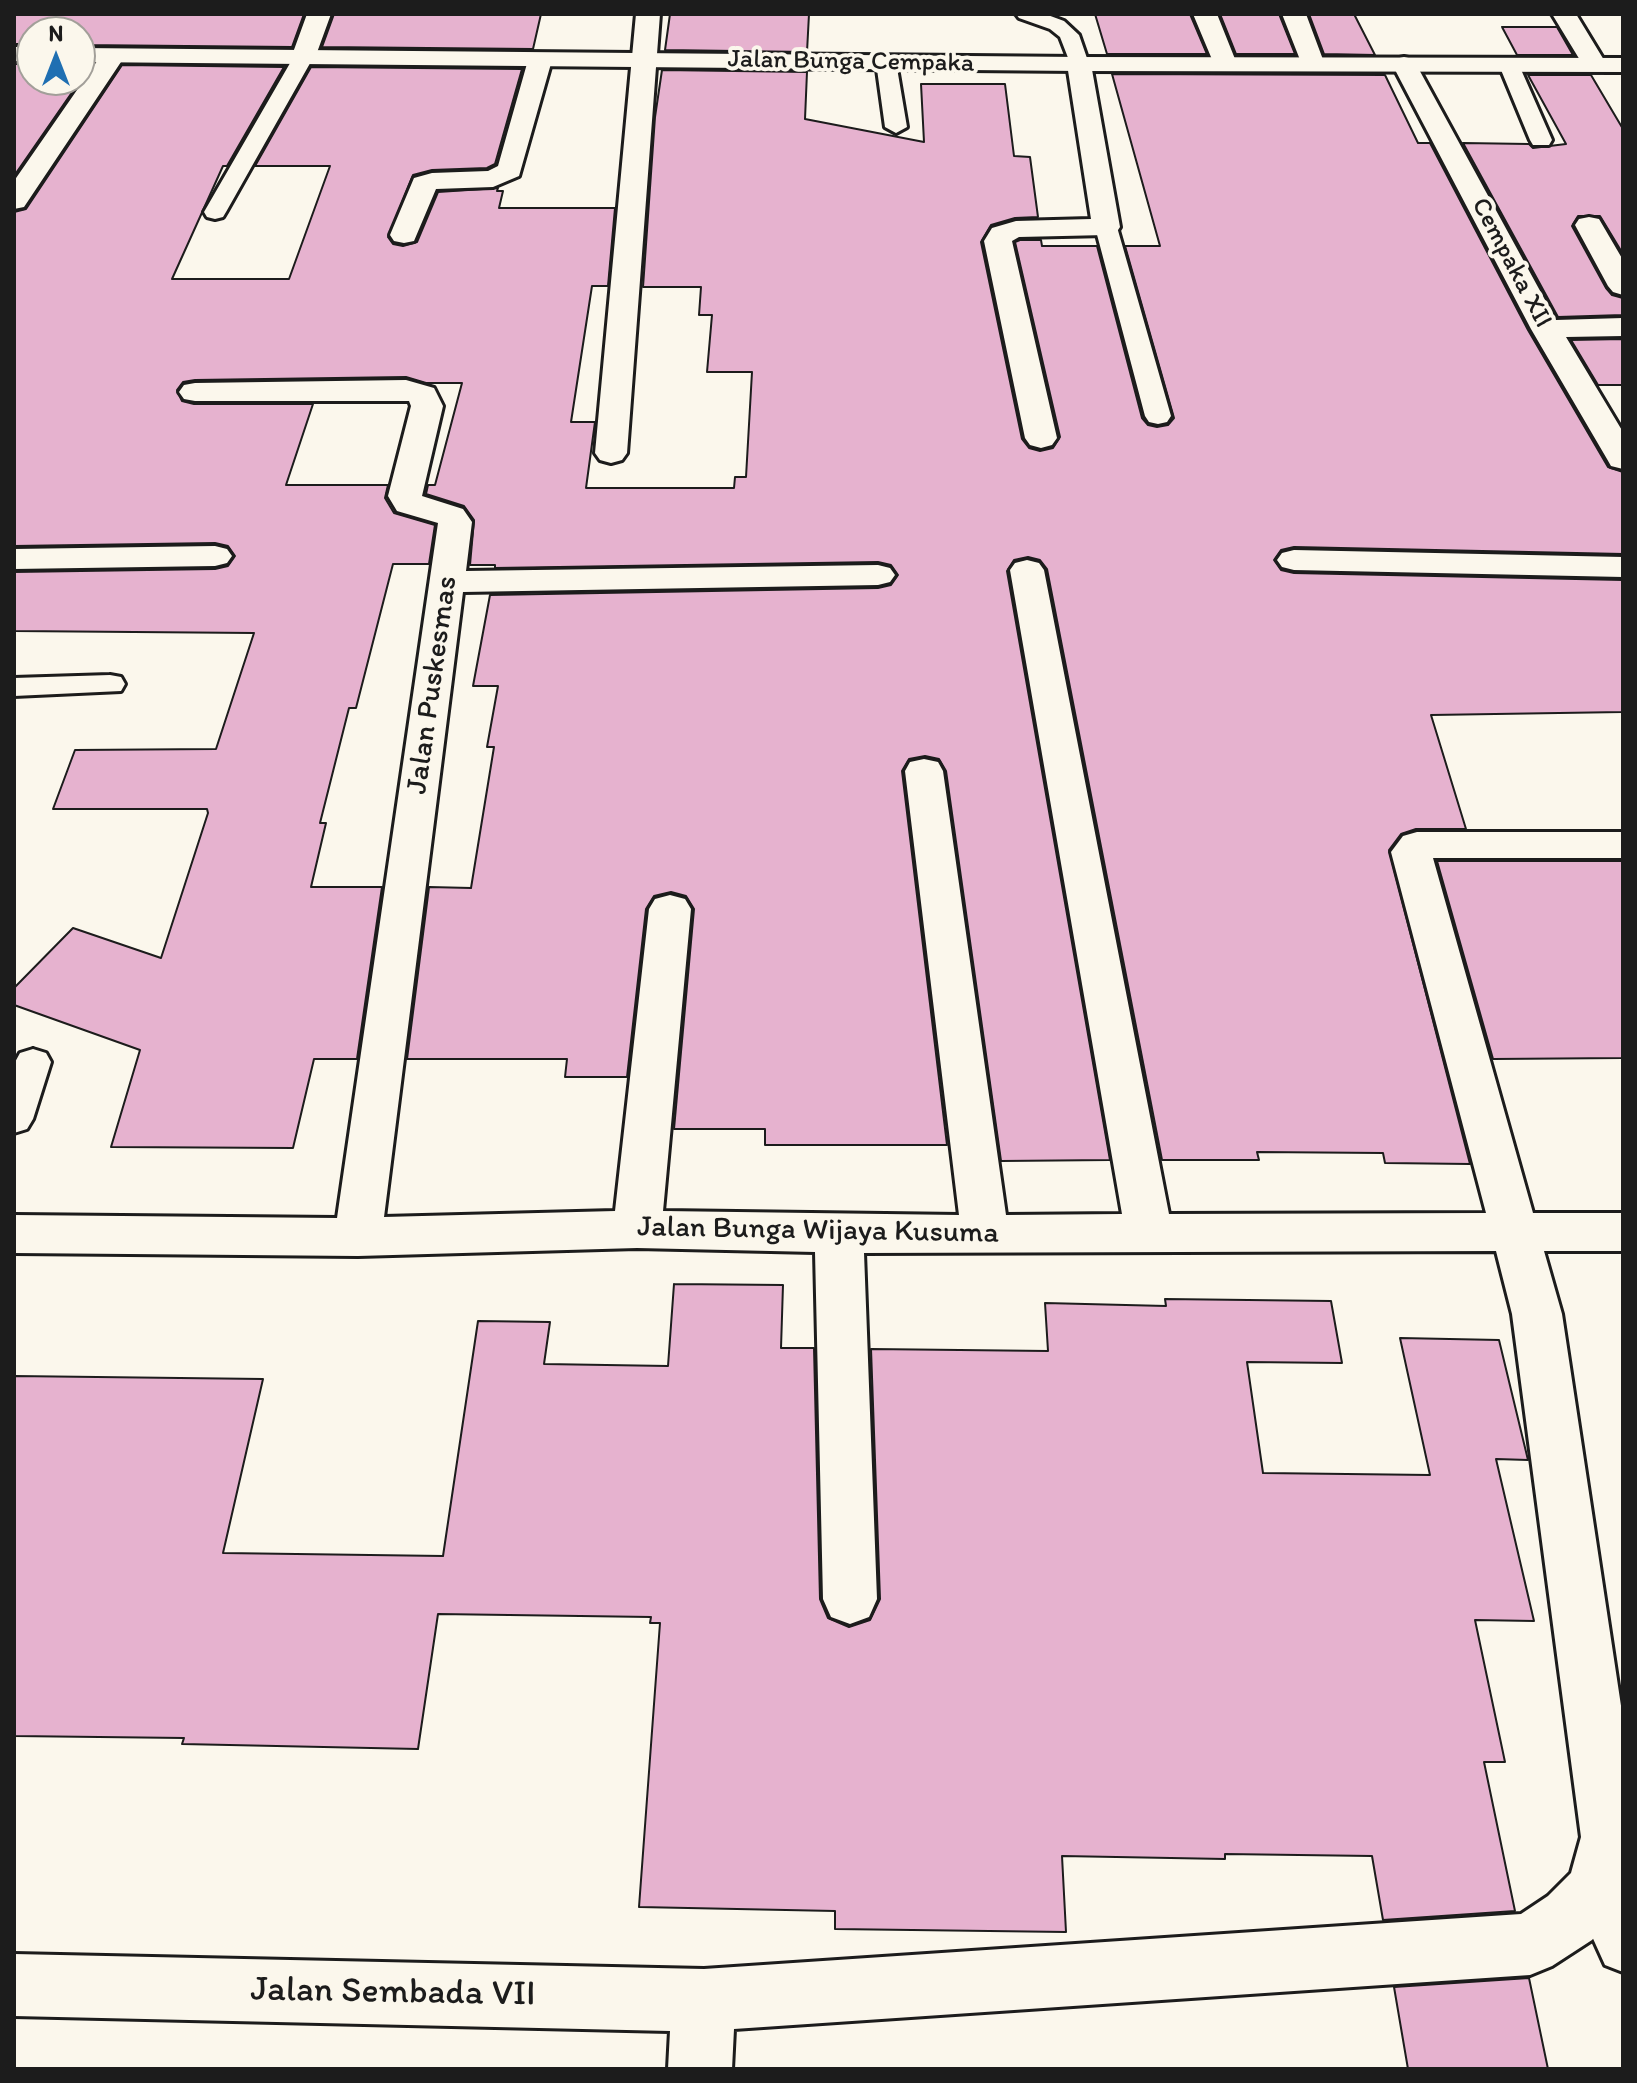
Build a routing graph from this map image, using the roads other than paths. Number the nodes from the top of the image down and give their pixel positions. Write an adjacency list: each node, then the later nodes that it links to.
1 (319, 14): 9 (street)
2 (648, 14): 11 (street)
3 (1026, 14): 13 (lane)
4 (1205, 14): 14 (street)
5 (1294, 14): 16 (street)
6 (1564, 14): 18 (street)
7 (96, 55): 8 (street, Jalan Bunga Cempaka)
8 (113, 56): 9 (street, Jalan Bunga Cempaka); 22 (street)
9 (303, 58): 10 (street, Jalan Bunga Cempaka); 23 (lane)
10 (540, 60): 11 (street, Jalan Bunga Cempaka); 26 (street)
11 (646, 60): 12 (street, Jalan Bunga Cempaka); 33 (street)
12 (886, 62): 13 (street, Jalan Bunga Cempaka); 20 (lane)
13 (1079, 64): 14 (street, Jalan Bunga Cempaka); 25 (street)
14 (1225, 64): 16 (street, Jalan Bunga Cempaka)
15 (1404, 64): 16 (street, Jalan Bunga Cempaka); 17 (street, Jalan Bunga Cempaka); 29 (street, Cempaka XII)
16 (1313, 65)
17 (1509, 65): 18 (street, Jalan Bunga Cempaka); 21 (lane)
18 (1595, 65): 19 (street, Jalan Bunga Cempaka)
19 (1623, 65)
20 (896, 127)
21 (1541, 140)
22 (14, 201)
23 (215, 212)
24 (1589, 225): 27 (street)
25 (1106, 227): 31 (lane); 32 (street)
26 (404, 235)
27 (1623, 286)
28 (1623, 327): 29 (street)
29 (1546, 329): 34 (street, Cempaka XII)
30 (195, 392): 41 (street, Jalan Puskesmas)
31 (1158, 416)
32 (1041, 438)
33 (611, 453)
34 (1623, 459)
35 (215, 556): 36 (street)
36 (14, 559)
37 (1294, 560): 38 (street)
38 (1623, 567)
39 (1027, 570): 52 (street)
40 (878, 575): 41 (street)
41 (447, 582): 56 (street, Jalan Puskesmas)
42 (110, 684): 43 (lane)
43 (14, 687)
44 (924, 771): 55 (street)
45 (1623, 845): 50 (street)
46 (670, 909): 49 (street)
47 (33, 1062): 48 (lane)
48 (14, 1119)
49 (637, 1229): 54 (street, Jalan Bunga Wijaya Kusuma); 56 (street, Jalan Bunga Wijaya Kusuma)
50 (1516, 1232): 51 (street, Jalan Bunga Wijaya Kusuma); 52 (street, Jalan Bunga Wijaya Kusuma); 58 (street)
51 (1623, 1232)
52 (1149, 1233): 55 (street, Jalan Bunga Wijaya Kusuma)
53 (14, 1234): 56 (street, Jalan Bunga Wijaya Kusuma)
54 (839, 1234): 55 (street, Jalan Bunga Wijaya Kusuma); 57 (street)
55 (985, 1234)
56 (358, 1237)
57 (850, 1599)
58 (1596, 1890): 59 (lane); 61 (street, Jalan Sembada VII)
59 (1623, 1947)
60 (14, 1985): 61 (street, Jalan Sembada VII)
61 (704, 2000): 62 (street)
62 (700, 2069)

